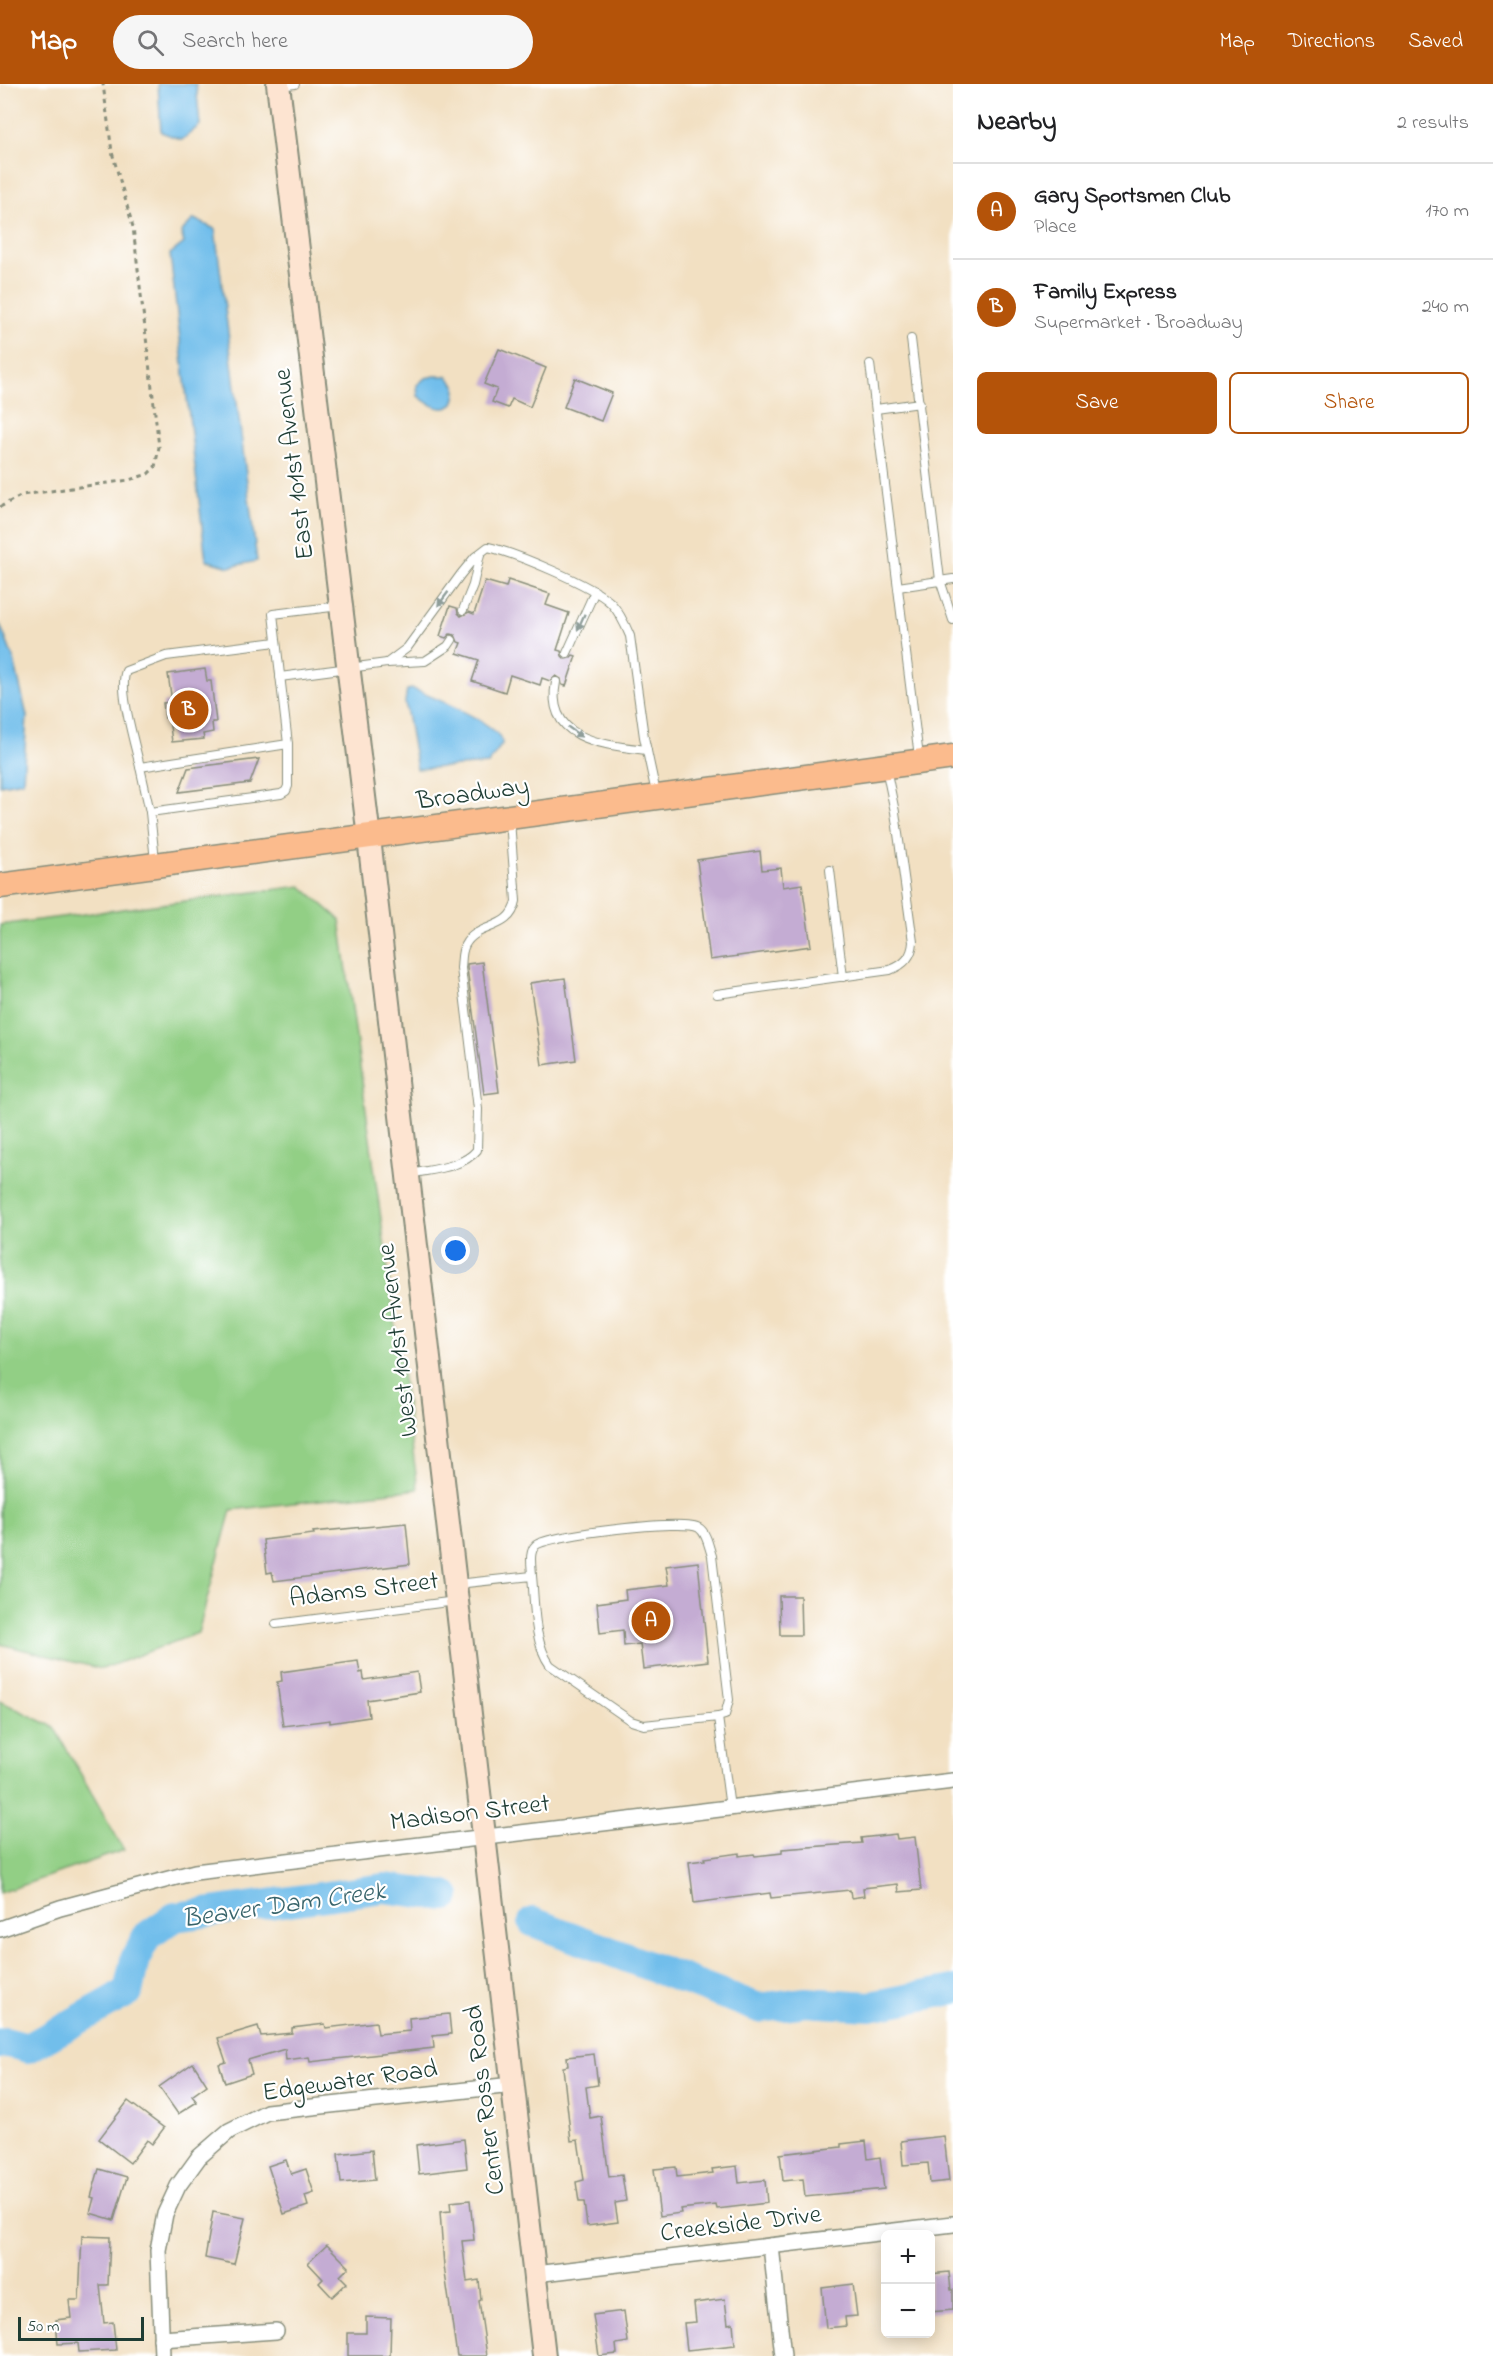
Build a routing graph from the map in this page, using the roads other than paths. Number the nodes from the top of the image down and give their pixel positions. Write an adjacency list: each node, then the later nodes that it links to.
1 (284, 85): 11 (street, East 101st Avenue)
2 (911, 339): 4 (lane)
3 (870, 364): 5 (lane)
4 (920, 403): 5 (lane); 8 (lane)
5 (876, 409): 9 (lane)
6 (480, 554): 10 (lane); 12 (lane); 17 (lane, one-way to 17)
7 (953, 579): 8 (lane)
8 (940, 580): 9 (lane); 13 (lane)
9 (898, 587): 24 (lane)
10 (595, 591): 16 (lane, one-way to 16); 22 (lane)
11 (341, 606): 15 (lane); 18 (street, East 101st Avenue)
12 (464, 610)
13 (953, 619)
14 (452, 639): 17 (lane)
15 (276, 642): 19 (lane); 25 (lane)
16 (567, 653)
17 (387, 663): 18 (lane)
18 (348, 668): 19 (lane); 30 (street, East 101st Avenue)
19 (280, 677): 21 (lane)
20 (556, 682): 22 (lane, one-way to 22)
21 (288, 744): 25 (lane); 28 (lane)
22 (647, 750): 27 (lane)
23 (953, 757): 24 (main road, Broadway)
24 (919, 762): 26 (main road, Broadway)
25 (140, 766): 28 (lane)
26 (885, 766): 27 (main road, Broadway); 34 (lane)
27 (657, 798): 29 (main road, Broadway)
28 (150, 813): 31 (lane)
29 (510, 818): 30 (main road, Broadway); 36 (lane)
30 (369, 838): 31 (main road, Broadway); 36 (street, West 101st Avenue)
31 (156, 866): 33 (main road, Broadway)
32 (830, 870): 34 (lane)
33 (0, 886)
34 (843, 976): 35 (lane)
35 (717, 994)
36 (408, 1174): 38 (street, West 101st Avenue)
37 (532, 1576): 38 (lane, Adams Street); 40 (lane); 40 (lane)
38 (457, 1592): 39 (lane, Adams Street); 43 (street, West 101st Avenue)
39 (276, 1624)
40 (718, 1717): 42 (lane)
41 (953, 1781): 42 (street, Madison Street)
42 (730, 1808): 43 (street, Madison Street)
43 (484, 1837): 44 (street, Madison Street); 45 (street, Center Ross Road)
44 (0, 1929)
45 (512, 2085): 48 (street, Center Ross Road); 50 (street, Edgewater Road)
46 (953, 2224): 47 (street, Creekside Drive)
47 (771, 2246): 48 (street, Creekside Drive); 53 (street)
48 (535, 2274): 52 (street, Center Ross Road)
49 (276, 2331): 50 (street)
50 (161, 2339): 51 (street, Edgewater Road)
51 (162, 2356)
52 (544, 2356)
53 (783, 2356)

